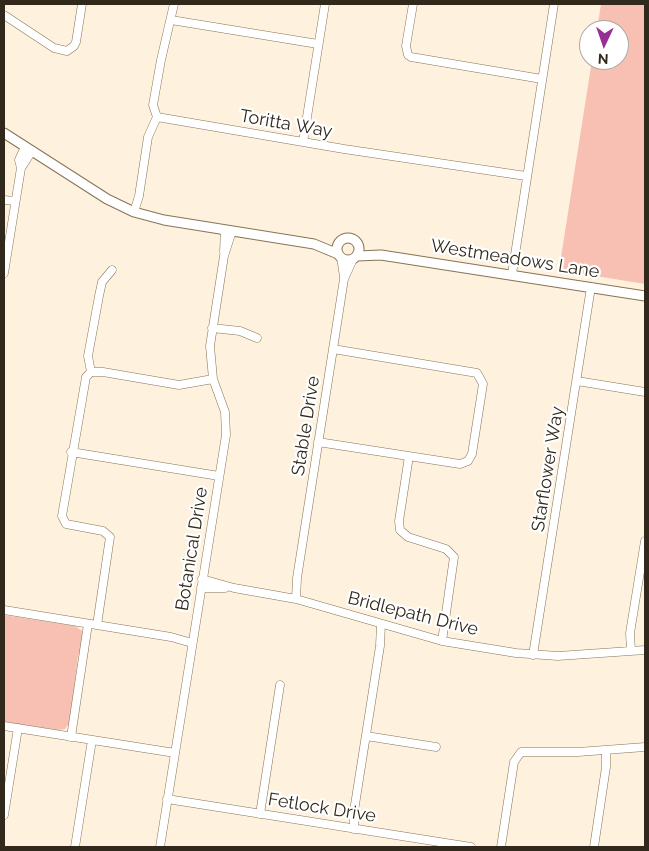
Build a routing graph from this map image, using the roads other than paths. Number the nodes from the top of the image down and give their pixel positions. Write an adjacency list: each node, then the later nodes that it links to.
1 (82, 4): 6 (street)
2 (174, 4): 7 (street)
3 (325, 4): 8 (street)
4 (413, 4): 9 (street)
5 (554, 4): 9 (street)
6 (4, 15)
7 (171, 20): 8 (street); 10 (street)
8 (318, 44): 12 (street)
9 (542, 79): 14 (street)
10 (157, 117): 12 (street, Toritta Way); 17 (street)
11 (4, 133): 13 (street)
12 (303, 142): 14 (street, Toritta Way)
13 (28, 149): 16 (street); 17 (street)
14 (526, 176): 27 (street)
15 (4, 200): 16 (street)
16 (15, 201): 26 (street)
17 (134, 212): 18 (street)
18 (229, 230): 20 (street); 31 (street, Botanical Drive)
19 (341, 241): 20 (street); 21 (street); 22 (street)
20 (314, 244): 22 (street)
21 (358, 245): 23 (street, Westmeadows Lane); 24 (street)
22 (340, 255): 24 (street); 28 (street, Stable Drive)
23 (381, 255): 24 (street, Westmeadows Lane); 27 (street, Westmeadows Lane)
24 (355, 258): 28 (street, Stable Drive)
25 (112, 270): 34 (street)
26 (4, 273)
27 (512, 274): 29 (street, Westmeadows Lane)
28 (344, 280): 33 (street, Stable Drive)
29 (591, 287): 30 (street, Westmeadows Lane); 36 (street, Starflower Way)
30 (645, 296)
31 (212, 328): 32 (street); 35 (street, Botanical Drive)
32 (256, 338)
33 (333, 349): 38 (street, Stable Drive); 40 (street)
34 (91, 372): 35 (street); 39 (street)
35 (213, 379): 41 (street, Botanical Drive)
36 (577, 381): 37 (street); 55 (street, Starflower Way)
37 (645, 392)
38 (318, 442): 40 (street); 46 (street, Stable Drive)
39 (72, 452): 41 (street); 49 (street)
40 (409, 456): 52 (street)
41 (219, 476): 43 (street, Botanical Drive)
42 (645, 541): 54 (street)
43 (202, 579): 44 (street, Botanical Drive); 45 (street, Bridlepath Drive)
44 (201, 588): 45 (street, Bridlepath Drive); 51 (street, Botanical Drive)
45 (234, 588): 46 (street, Bridlepath Drive)
46 (293, 598): 50 (street, Bridlepath Drive)
47 (4, 610): 48 (street)
48 (88, 624): 49 (street); 60 (street)
49 (97, 625): 51 (street)
50 (384, 625): 52 (street, Bridlepath Drive); 59 (street)
51 (193, 640): 65 (street, Botanical Drive)
52 (442, 641): 55 (street, Bridlepath Drive)
53 (645, 650): 54 (street, Bridlepath Drive)
54 (631, 651): 55 (street, Bridlepath Drive)
55 (533, 655)
56 (280, 685): 67 (street)
57 (4, 726): 58 (street)
58 (18, 728): 60 (street); 68 (street)
59 (366, 736): 62 (street); 69 (street)
60 (71, 737): 61 (street)
61 (92, 740): 65 (street); 71 (street)
62 (436, 747)
63 (645, 747): 64 (street)
64 (606, 750): 75 (street); 76 (street)
65 (174, 753): 66 (street, Botanical Drive)
66 (167, 799): 67 (street, Fetlock Drive); 72 (street, Botanical Drive)
67 (260, 814): 69 (street, Fetlock Drive)
68 (4, 815)
69 (351, 828): 70 (street, Fetlock Drive)
70 (410, 838): 73 (street); 74 (street, Fetlock Drive)
71 (75, 847)
72 (160, 847)
73 (409, 847)
74 (471, 847)
75 (501, 847)
76 (594, 847)

